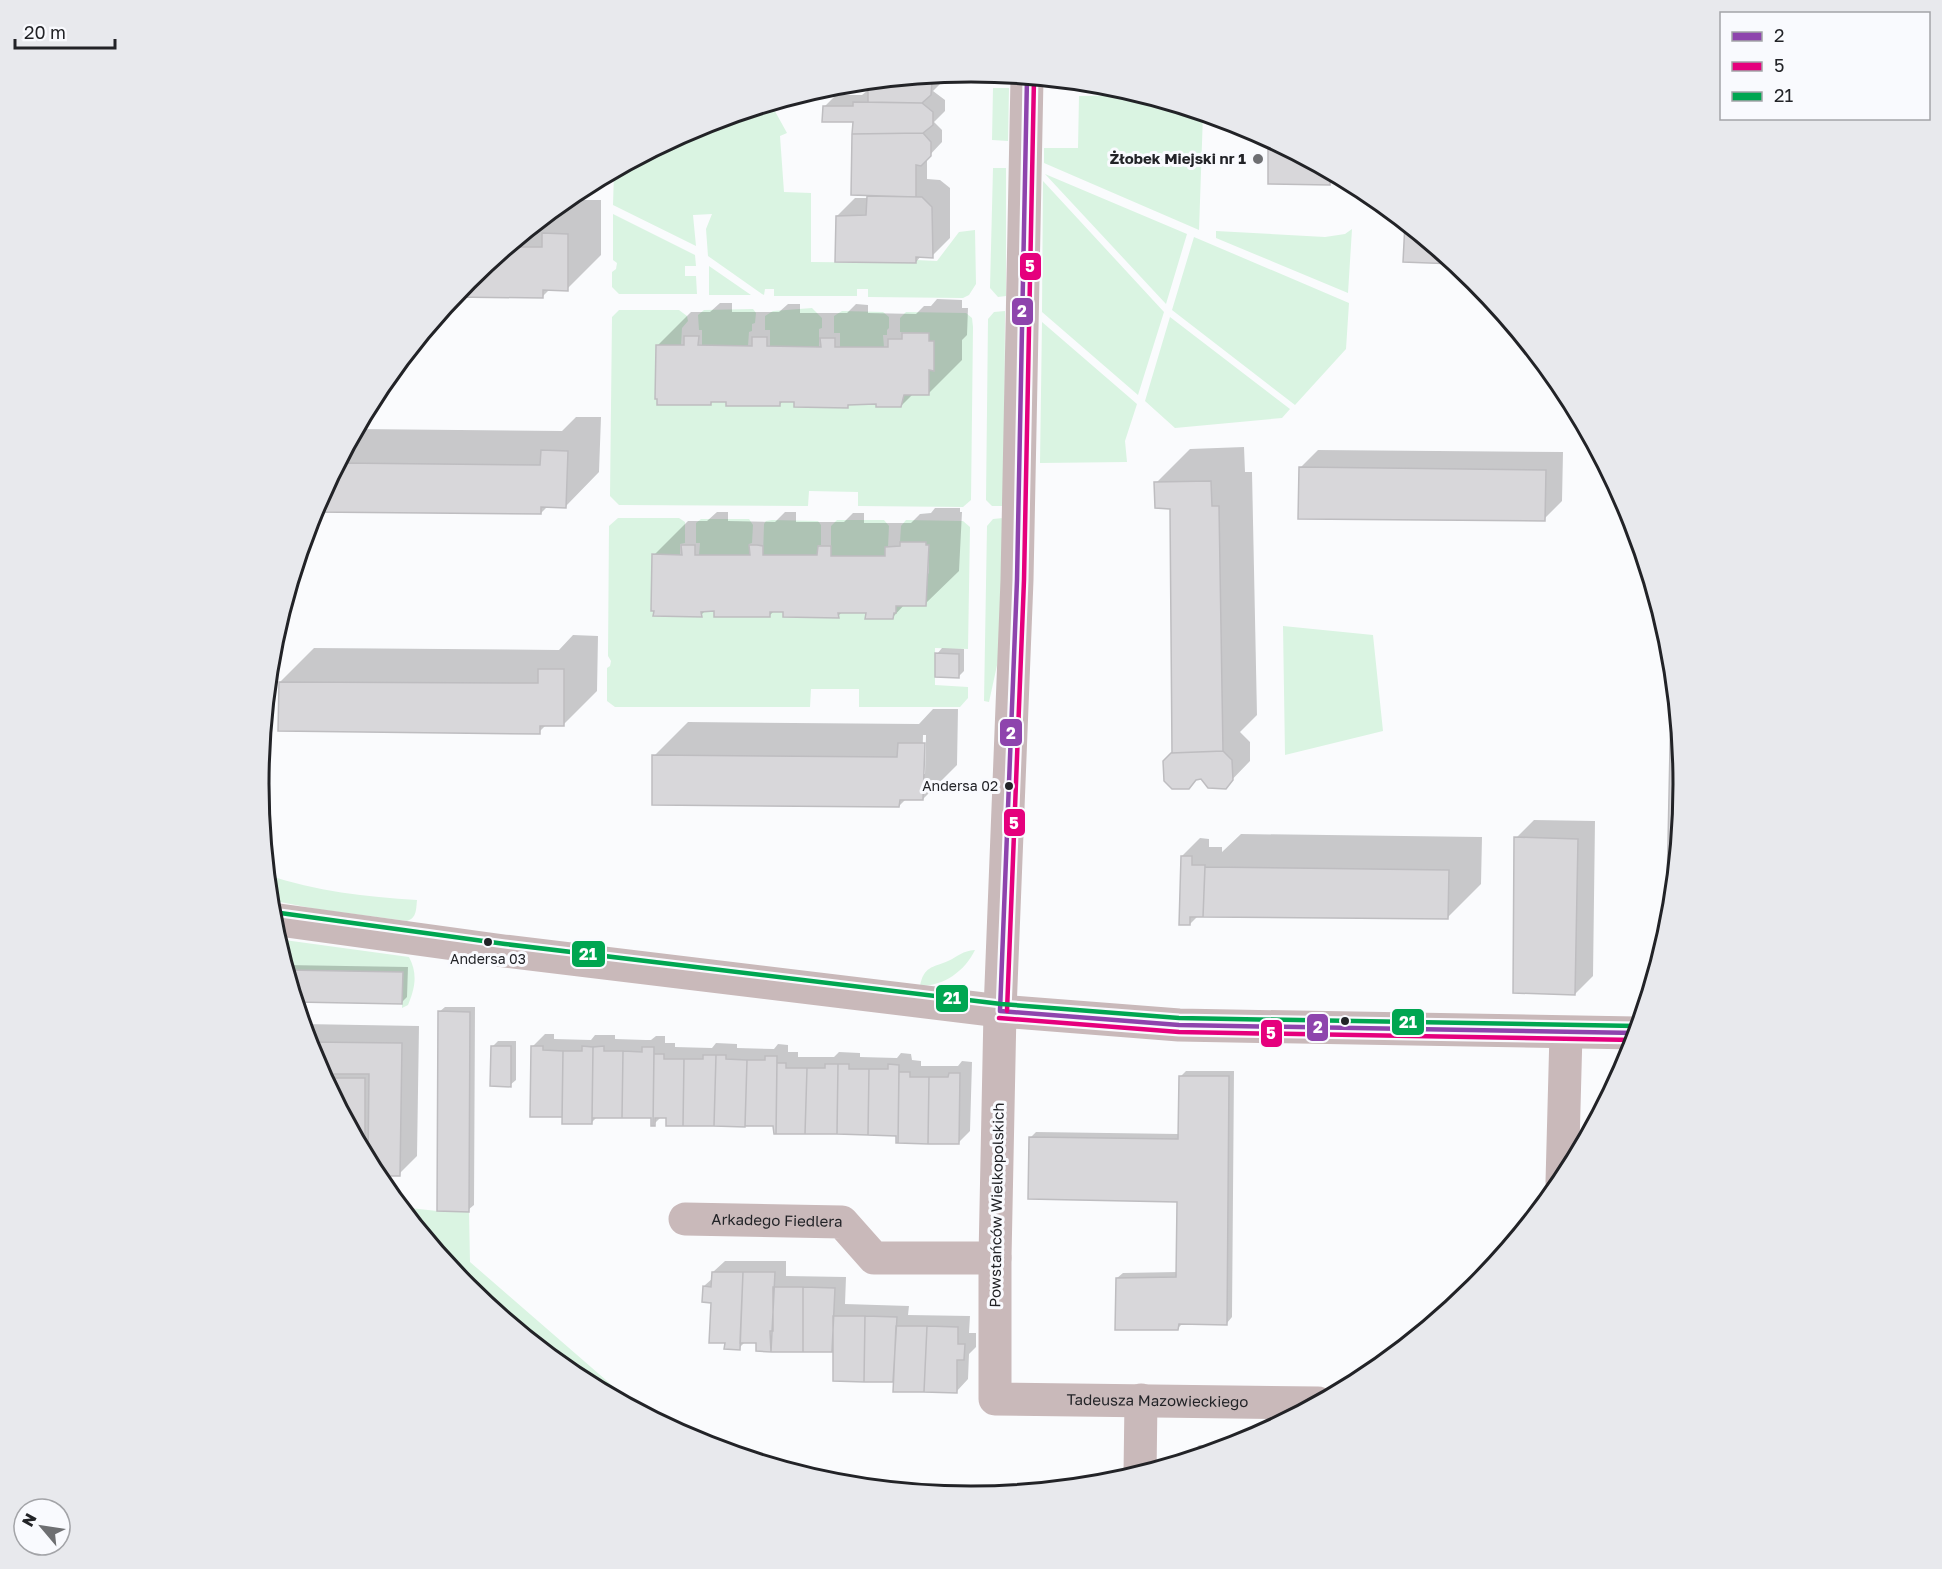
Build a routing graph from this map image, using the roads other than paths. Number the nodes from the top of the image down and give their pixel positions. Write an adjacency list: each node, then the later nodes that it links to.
1 (1027, 85): 3 (street, Powstańców Wielkopolskich)
2 (282, 920): 3 (street)
3 (1000, 1011): 4 (street); 8 (street, Powstańców Wielkopolskich)
4 (1566, 1033): 5 (street); 6 (street)
5 (1627, 1034)
6 (1563, 1163)
7 (686, 1219): 8 (street, Arkadego Fiedlera)
8 (995, 1258): 9 (street, Powstańców Wielkopolskich)
9 (995, 1399): 10 (street, Tadeusza Mazowieckiego)
10 (1142, 1400): 11 (street, Tadeusza Mazowieckiego); 12 (street)
11 (1302, 1403)
12 (1140, 1466)

